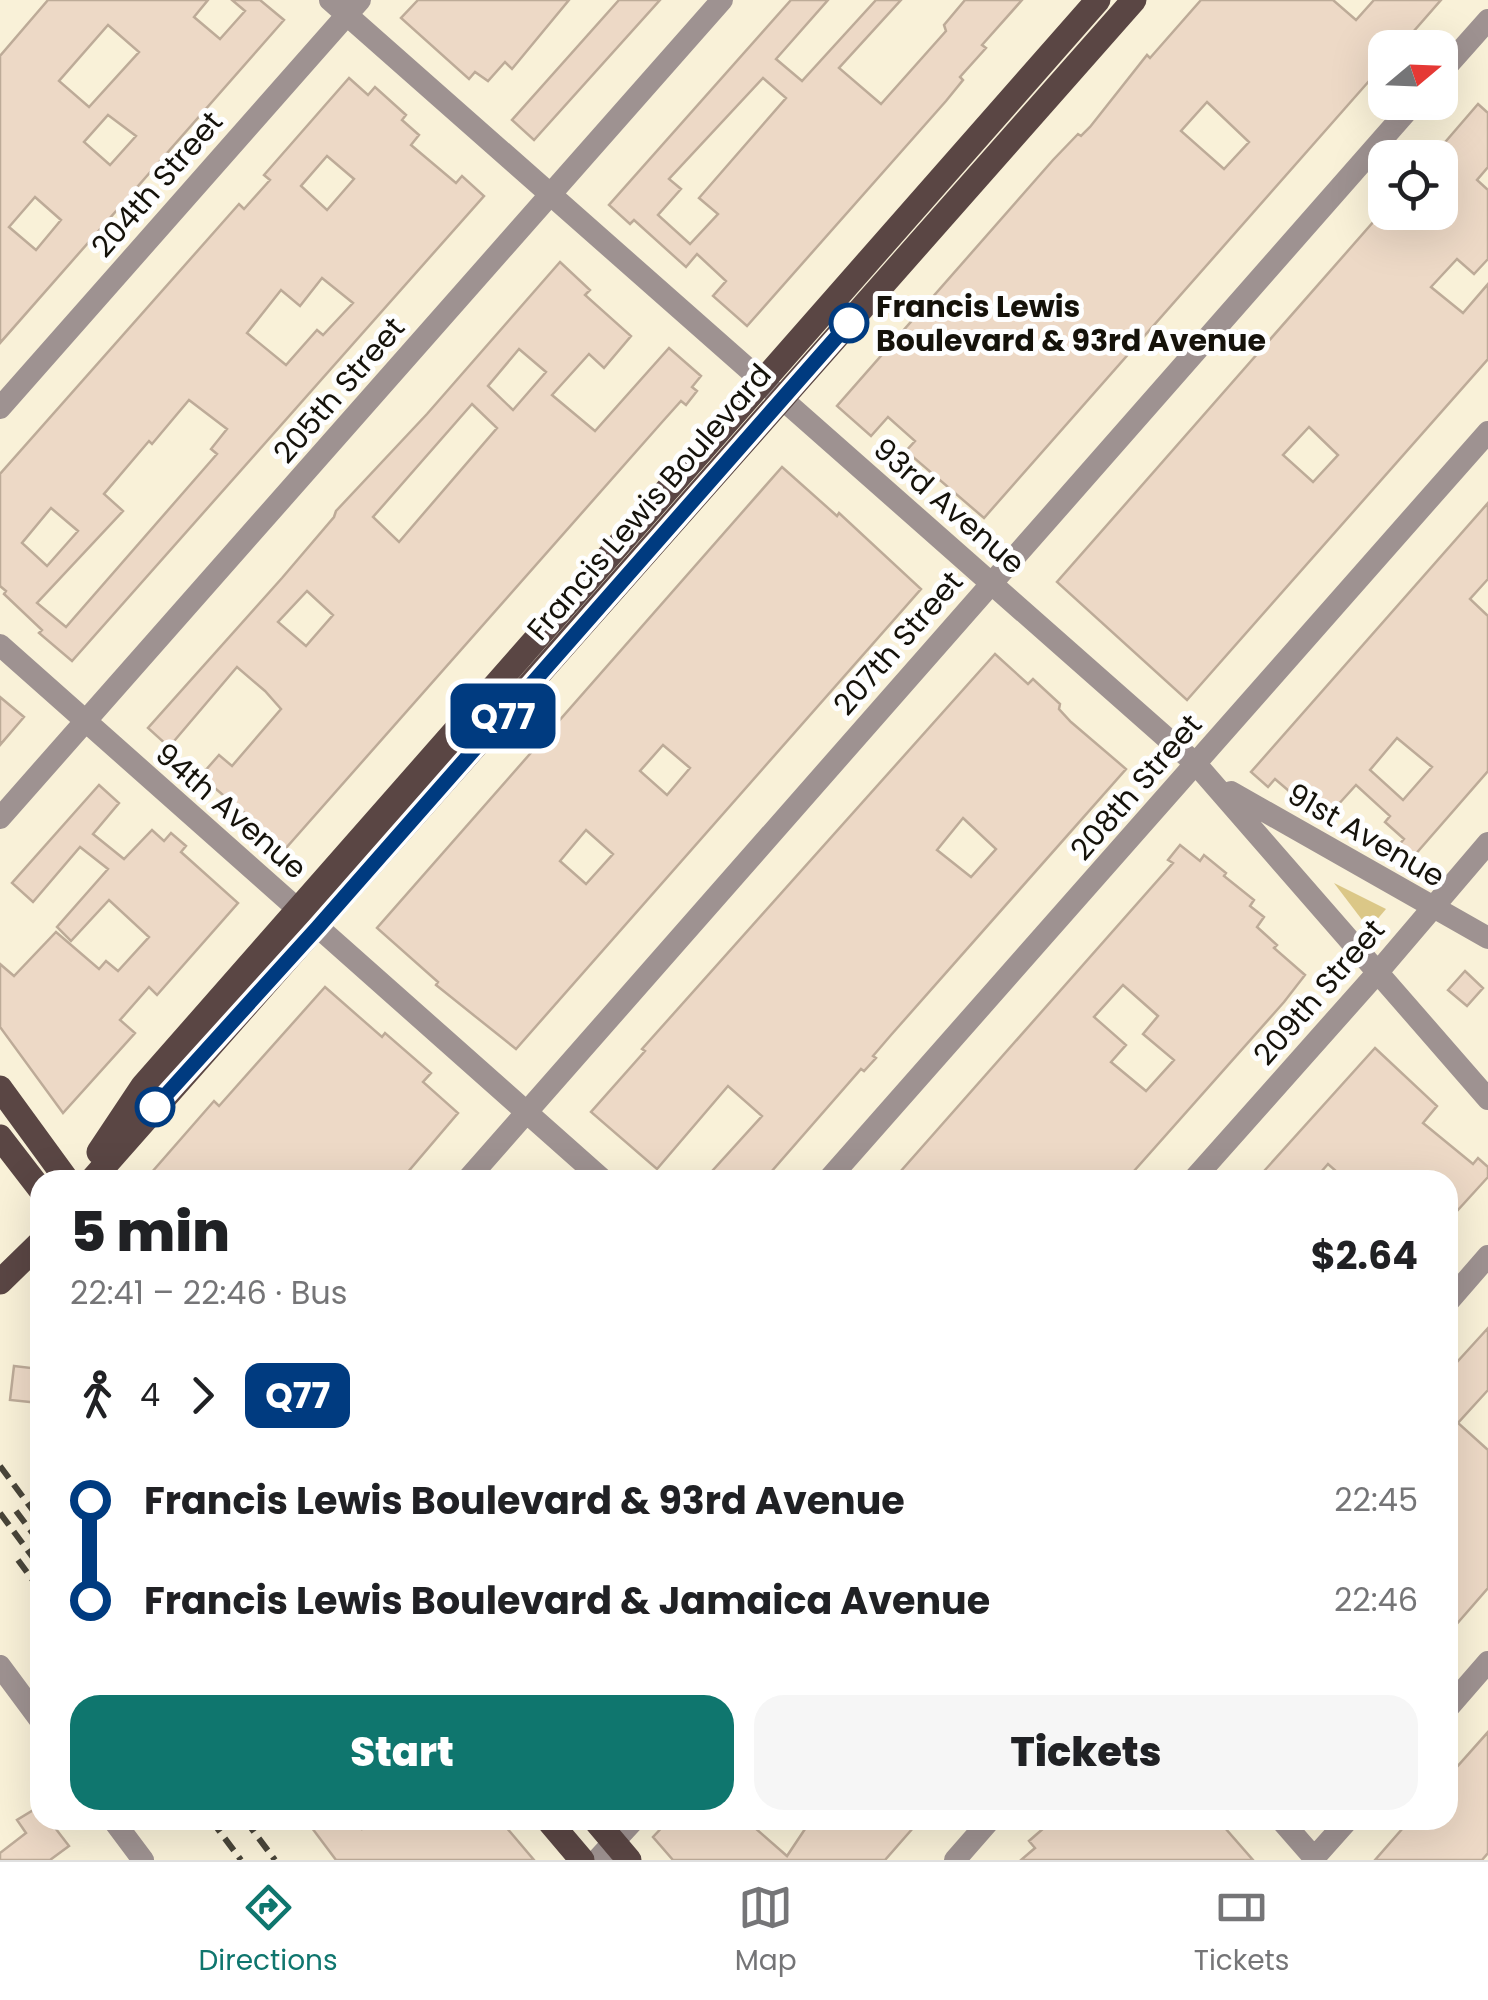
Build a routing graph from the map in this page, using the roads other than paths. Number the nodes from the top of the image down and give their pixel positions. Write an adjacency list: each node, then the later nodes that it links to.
1 (722, 0): 8 (street, 205th Street)
2 (1098, 0): 9 (main road, Francis Lewis Boulevard)
3 (1134, 0): 10 (main road, Francis Lewis Boulevard)
4 (345, 5): 8 (street, 93rd Avenue); 11 (street, 204th Street)
5 (1488, 20): 6 (street)
6 (1458, 54)
7 (1399, 120): 13 (street, 207th Street)
8 (550, 194): 9 (street, 93rd Avenue); 15 (street, 205th Street)
9 (760, 380): 10 (street, 93rd Avenue); 21 (main road, Francis Lewis Boulevard)
10 (782, 399): 13 (street, 93rd Avenue); 22 (main road, Francis Lewis Boulevard)
11 (0, 408)
12 (1488, 432): 16 (street, 208th Street)
13 (991, 583): 16 (street, 93rd Avenue); 27 (street, 207th Street)
14 (0, 644): 15 (street, 94th Avenue)
15 (86, 723): 18 (street, 205th Street); 21 (street, 94th Avenue)
16 (1196, 764): 17 (street, 93rd Avenue); 34 (street, 208th Street)
17 (1215, 783): 20 (street, 91st Avenue); 24 (street, 93rd Avenue)
18 (0, 818)
19 (1488, 842): 20 (street, 209th Street)
20 (1431, 908): 23 (street, 91st Avenue); 24 (street, 209th Street)
21 (297, 909): 22 (street, 94th Avenue); 30 (main road, Francis Lewis Boulevard)
22 (318, 927): 27 (street, 94th Avenue); 31 (main road, Francis Lewis Boulevard)
23 (1488, 938)
24 (1378, 972): 26 (street, 93rd Avenue); 35 (street, 209th Street)
25 (0, 1088): 29 (main road)
26 (1488, 1099)
27 (525, 1112): 32 (street, 207th Street); 33 (street, 94th Avenue)
28 (0, 1137): 36 (main road)
29 (61, 1170)
30 (93, 1170)
31 (98, 1170)
32 (475, 1170)
33 (592, 1170)
34 (837, 1170)
35 (1203, 1170)
36 (30, 1176)
37 (30, 1253): 39 (main road)
38 (1488, 1256): 40 (street)
39 (0, 1282)
40 (1458, 1290)
41 (1488, 1662): 43 (street)
42 (0, 1666): 44 (street)
43 (1458, 1696)
44 (30, 1706)
45 (120, 1830): 55 (street)
46 (556, 1830): 56 (main road)
47 (601, 1830): 52 (main road)
48 (628, 1830): 52 (street)
49 (982, 1830): 53 (street)
50 (1290, 1830): 54 (street)
51 (1340, 1830): 54 (street)
52 (614, 1854)
53 (958, 1859)
54 (1315, 1859)
55 (143, 1860)
56 (582, 1860)

